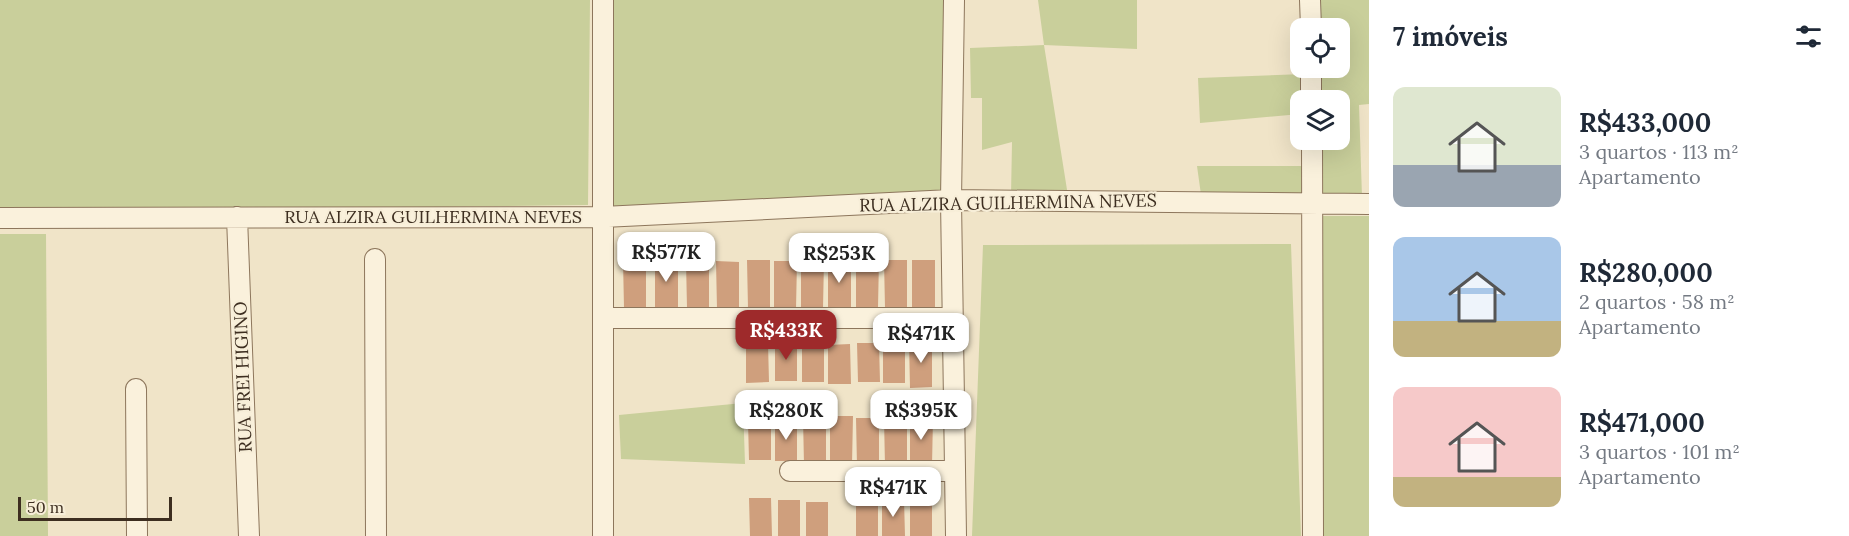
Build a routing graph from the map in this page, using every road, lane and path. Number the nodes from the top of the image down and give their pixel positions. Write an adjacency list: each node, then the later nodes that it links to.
1 (603, 0): 10 (street)
2 (954, 0): 6 (street)
3 (1310, 0): 4 (street)
4 (1311, 18)
5 (1312, 150): 7 (street)
6 (951, 200): 7 (street, RUA ALZIRA GUILHERMINA NEVES); 10 (street, RUA ALZIRA GUILHERMINA NEVES); 14 (street)
7 (1313, 203): 8 (street, RUA ALZIRA GUILHERMINA NEVES); 23 (street)
8 (1369, 204)
9 (237, 217): 10 (street, RUA ALZIRA GUILHERMINA NEVES); 11 (street, RUA ALZIRA GUILHERMINA NEVES); 19 (street, RUA FREI HIGINO)
10 (603, 217): 13 (street)
11 (0, 218)
12 (375, 259): 20 (street)
13 (603, 318): 14 (street); 21 (street)
14 (953, 318): 17 (street)
15 (136, 389): 18 (street)
16 (790, 471): 17 (street)
17 (955, 471): 22 (street)
18 (136, 536)
19 (249, 536)
20 (376, 536)
21 (603, 536)
22 (956, 536)
23 (1313, 536)

